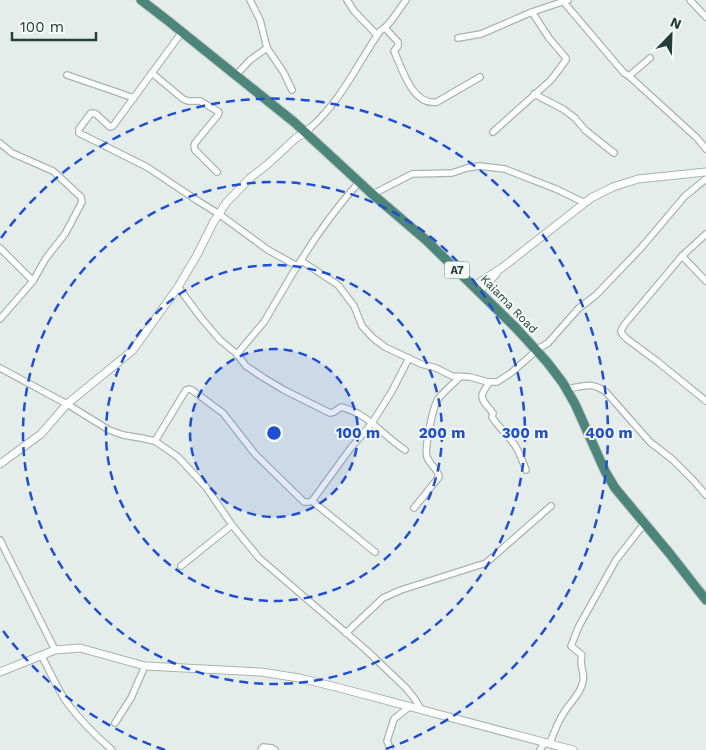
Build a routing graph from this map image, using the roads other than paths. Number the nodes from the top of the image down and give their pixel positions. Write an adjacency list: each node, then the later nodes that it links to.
1 (141, 0): 11 (highway, Kaiama Road / A7)
2 (150, 0): 16 (highway, Kaiama Road / A7)
3 (250, 0): 14 (street)
4 (348, 0): 12 (street)
5 (406, 0): 10 (street)
6 (690, 0): 9 (street)
7 (564, 1): 8 (street); 19 (street)
8 (532, 12): 13 (street); 22 (street)
9 (706, 17)
10 (386, 29): 12 (street); 20 (street)
11 (182, 32): 17 (street); 24 (highway, Kaiama Road / A7)
12 (377, 35): 24 (street)
13 (458, 38)
14 (267, 48): 16 (street); 21 (street)
15 (650, 58): 19 (street)
16 (240, 71): 24 (highway, Kaiama Road / A7)
17 (152, 73): 23 (street); 29 (street)
18 (67, 75): 23 (street)
19 (629, 76): 27 (street)
20 (480, 77)
21 (292, 90)
22 (534, 94): 25 (street); 28 (street)
23 (134, 98): 34 (street)
24 (307, 130): 31 (highway, Kaiama Road / A7); 32 (highway, Kaiama Road / A7); 34 (street)
25 (493, 132)
26 (0, 143): 39 (street)
27 (706, 149)
28 (614, 153)
29 (217, 172)
30 (706, 176): 33 (street); 44 (street)
31 (359, 182): 38 (street); 42 (highway, Kaiama Road / A7)
32 (377, 192): 33 (street); 42 (highway, Kaiama Road / A7)
33 (585, 203): 42 (street)
34 (219, 214): 38 (street); 41 (street)
35 (706, 234): 37 (street)
36 (0, 248): 39 (street)
37 (682, 256): 40 (street); 51 (street)
38 (298, 264): 45 (street); 46 (street)
39 (33, 281): 43 (street)
40 (706, 281)
41 (178, 287): 45 (street); 52 (street)
42 (478, 287): 44 (highway, Kaiama Road / A7)
43 (0, 319)
44 (539, 349): 49 (street); 50 (highway, Kaiama Road / A7); 62 (highway, Kaiama Road / A7)
45 (237, 354): 53 (street)
46 (409, 358): 48 (street); 53 (street)
47 (0, 368): 52 (street)
48 (460, 376): 49 (street); 61 (street)
49 (490, 382): 57 (street)
50 (572, 388): 58 (street); 67 (highway, Kaiama Road / A7)
51 (706, 401)
52 (68, 404): 54 (street); 56 (street)
53 (372, 422): 55 (street); 59 (street)
54 (155, 441): 59 (street); 63 (street)
55 (405, 450)
56 (0, 464)
57 (526, 470)
58 (706, 495)
59 (312, 501): 65 (street)
60 (551, 506): 69 (street)
61 (414, 508)
62 (644, 524): 68 (highway, Kaiama Road / A7); 77 (street)
63 (232, 525): 66 (street); 69 (street)
64 (0, 540): 70 (street)
65 (375, 552)
66 (181, 566)
67 (706, 593)
68 (706, 600)
69 (346, 633): 75 (street)
70 (55, 650): 71 (street); 72 (street)
71 (41, 655): 73 (street); 79 (street)
72 (145, 666): 74 (street); 76 (street)
73 (0, 672)
74 (409, 707): 75 (street); 82 (street)
75 (421, 709): 77 (street)
76 (115, 723)
77 (547, 743): 78 (street); 83 (street)
78 (569, 749)
79 (112, 750)
80 (260, 750): 81 (street)
81 (275, 750)
82 (389, 750)
83 (540, 750)

